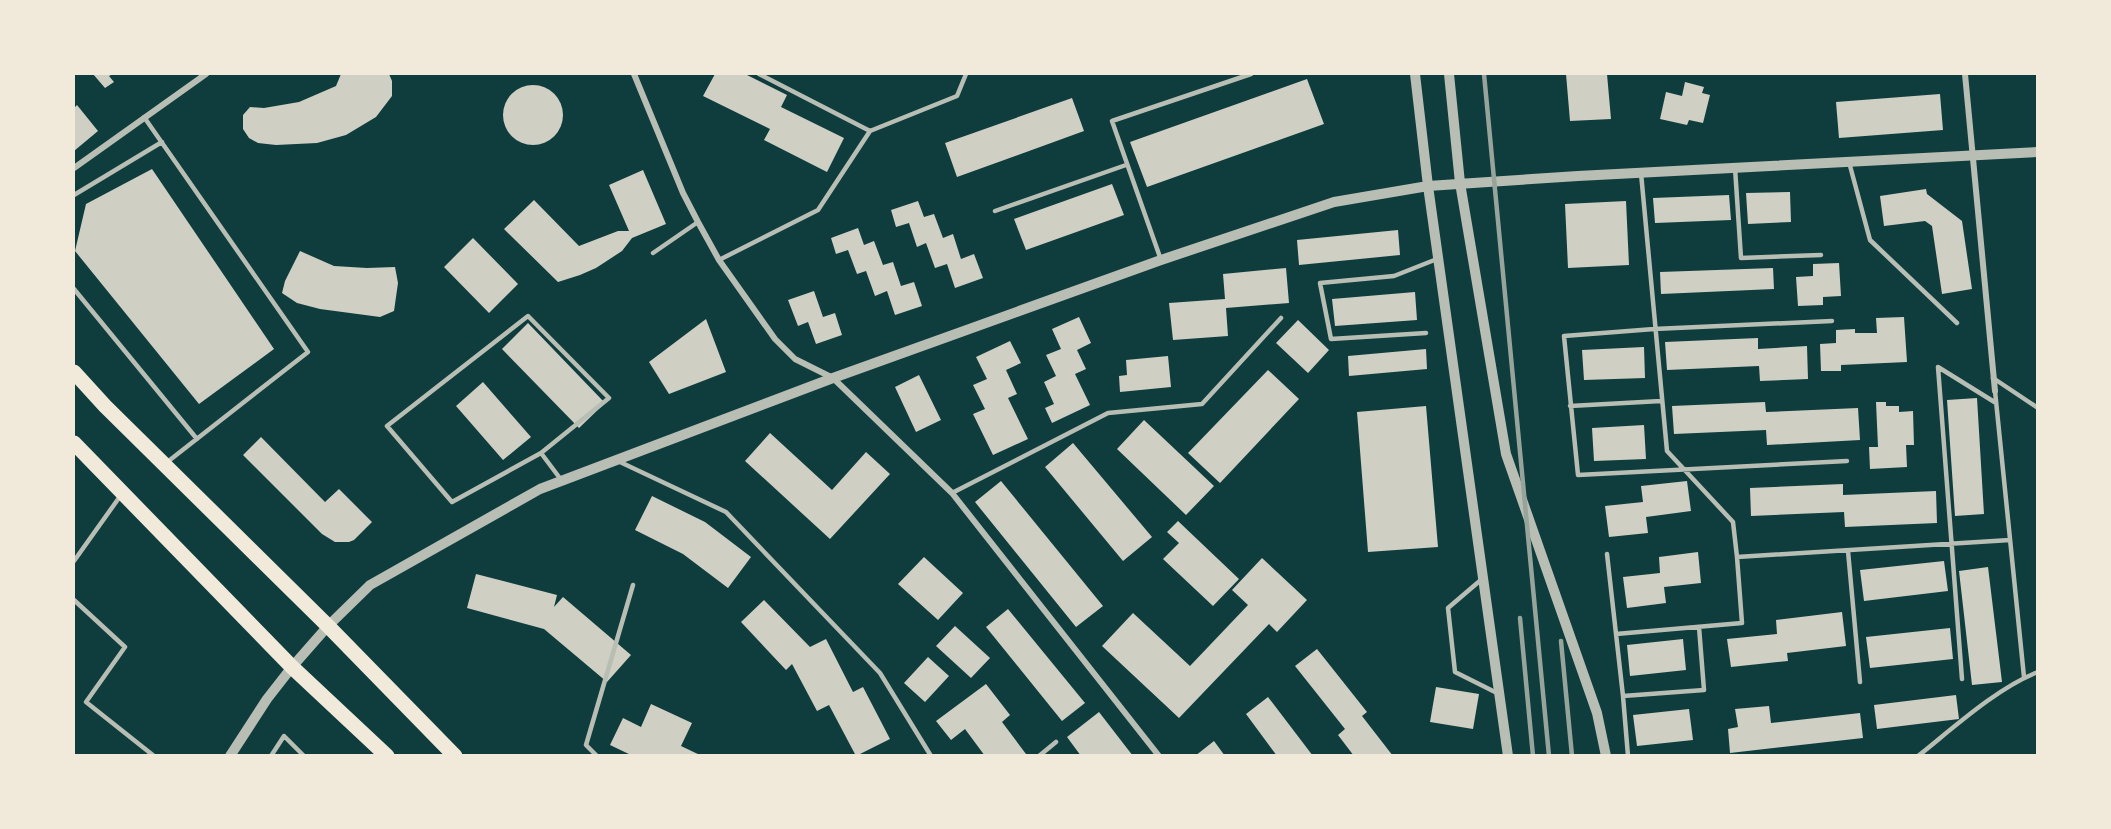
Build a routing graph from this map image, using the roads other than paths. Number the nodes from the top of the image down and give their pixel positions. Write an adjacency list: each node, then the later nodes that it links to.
1 (206, 74): 9 (street)
2 (634, 74): 23 (street)
3 (759, 74): 10 (lane)
4 (966, 74): 10 (lane)
5 (1251, 74): 15 (lane)
6 (1415, 74): 20 (street)
7 (1449, 74): 19 (street)
8 (1965, 74): 13 (street)
9 (144, 117): 11 (lane); 16 (street)
10 (870, 131): 27 (lane)
11 (162, 142): 21 (lane); 43 (lane)
12 (2037, 152): 13 (street)
13 (1972, 155): 14 (street); 37 (street)
14 (1849, 162): 17 (street); 32 (lane)
15 (1126, 165): 22 (lane); 28 (lane)
16 (74, 168)
17 (1735, 168): 18 (street); 25 (lane)
18 (1641, 173): 19 (street); 33 (lane)
19 (1460, 183): 20 (street); 84 (street)
20 (1428, 186): 26 (street); 28 (street)
21 (74, 195)
22 (995, 211)
23 (698, 222): 24 (lane); 27 (street)
24 (653, 253)
25 (1821, 255)
26 (1438, 258): 34 (lane); 59 (street)
27 (719, 260): 36 (street)
28 (1161, 260): 36 (street)
29 (74, 289): 43 (lane)
30 (1281, 318): 52 (lane)
31 (1832, 321): 33 (lane)
32 (1958, 323)
33 (1654, 328): 39 (lane); 41 (lane)
34 (1426, 333)
35 (74, 372): 48 (main road)
36 (833, 378): 46 (street); 52 (street)
37 (1993, 378): 38 (street); 42 (lane)
38 (1995, 391): 40 (lane)
39 (1661, 400): 41 (lane); 49 (lane)
40 (1996, 403): 53 (lane); 54 (lane)
41 (1570, 406): 49 (lane)
42 (2037, 408)
43 (197, 439): 48 (lane)
44 (75, 444): 51 (main road)
45 (541, 453): 45 (lane); 50 (lane)
46 (618, 460): 50 (street); 80 (lane)
47 (1847, 461): 49 (lane)
48 (164, 465): 62 (main road)
49 (1685, 471): 57 (lane)
50 (562, 481): 62 (street)
51 (123, 493): 58 (lane); 65 (main road)
52 (952, 493): 82 (street)
53 (2010, 540): 54 (lane); 67 (lane)
54 (1950, 543): 55 (lane); 68 (lane)
55 (1848, 551): 57 (lane); 69 (lane)
56 (1607, 554): 64 (lane)
57 (1737, 556): 63 (lane)
58 (74, 561)
59 (1484, 578): 70 (street); 70 (lane)
60 (633, 585): 79 (lane)
61 (74, 600): 73 (lane)
62 (328, 626): 65 (street); 78 (main road)
63 (1699, 627): 64 (lane); 71 (lane)
64 (1616, 634): 71 (lane)
65 (292, 667): 74 (street); 77 (main road)
66 (2037, 672): 67 (lane)
67 (2024, 677): 86 (lane)
68 (1962, 679)
69 (1860, 682)
70 (1500, 694): 83 (street)
71 (1623, 696): 85 (lane)
72 (1056, 742): 81 (lane)
73 (154, 756)
74 (230, 756)
75 (272, 756): 76 (lane)
76 (304, 756)
77 (387, 756)
78 (455, 756)
79 (597, 756)
80 (931, 756)
81 (1038, 756)
82 (1159, 756)
83 (1509, 756)
84 (1606, 756)
85 (1628, 756)
86 (1918, 756)

